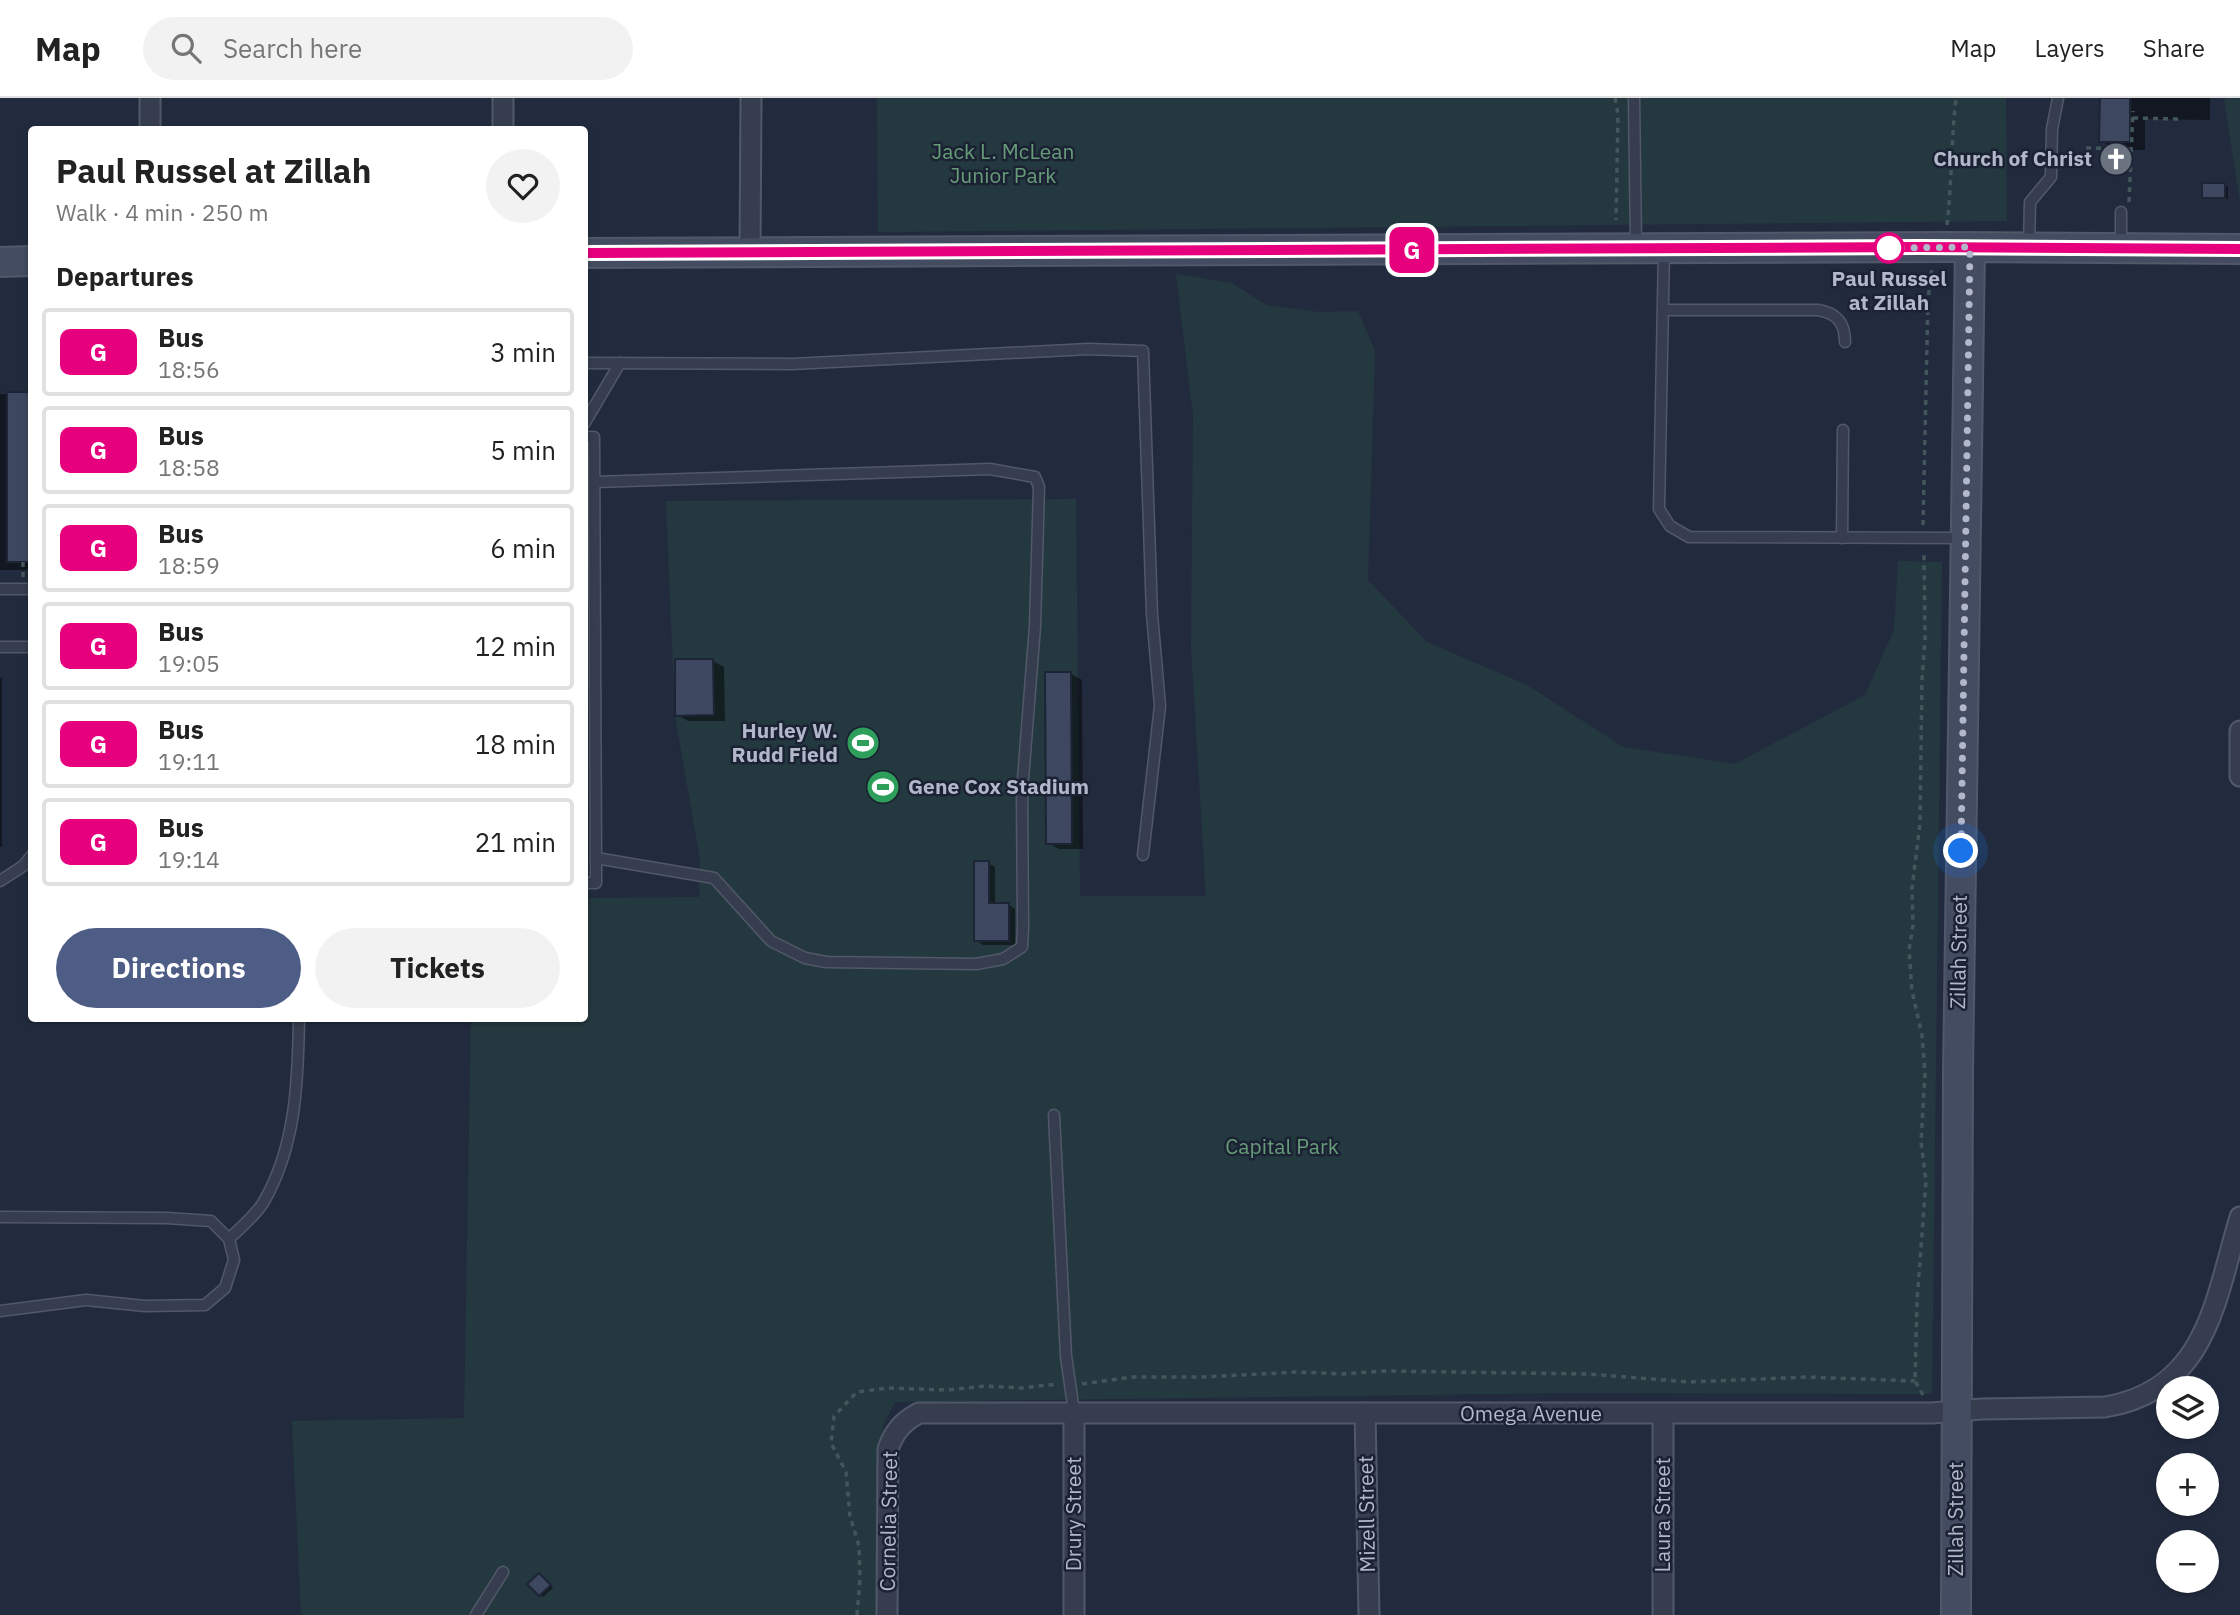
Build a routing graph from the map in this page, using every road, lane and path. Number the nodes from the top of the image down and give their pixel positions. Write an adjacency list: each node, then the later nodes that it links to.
1 (150, 98): 11 (street)
2 (503, 98): 12 (street)
3 (751, 98): 23 (street)
4 (1615, 98): 16 (path)
5 (1634, 98): 18 (lane)
6 (1956, 98): 17 (path)
7 (2058, 98): 20 (lane)
8 (2133, 111): 10 (path)
9 (2178, 116): 10 (path)
10 (2133, 118): 14 (path)
11 (150, 126)
12 (503, 126)
13 (2086, 148): 14 (path)
14 (2132, 149): 15 (path)
15 (2121, 212): 21 (lane)
16 (1615, 220)
17 (1958, 241): 19 (street); 20 (street); 38 (street, Zillah Street)
18 (1636, 249): 19 (street); 23 (street)
19 (1664, 249): 28 (lane)
20 (2029, 249): 21 (street)
21 (2121, 249): 22 (street)
22 (2240, 249)
23 (750, 252): 24 (street)
24 (588, 253)
25 (28, 261): 26 (street)
26 (0, 262)
27 (1932, 268): 37 (path)
28 (1663, 310): 29 (lane); 36 (lane)
29 (1845, 342)
30 (588, 363): 31 (lane)
31 (620, 363): 32 (lane); 46 (lane)
32 (588, 417)
33 (1843, 430): 36 (lane)
34 (588, 438): 35 (lane)
35 (594, 482): 41 (lane); 47 (lane)
36 (1842, 538): 37 (lane)
37 (1923, 538): 38 (lane); 57 (path)
38 (1965, 538): 59 (street, Zillah Street)
39 (0, 589): 40 (lane)
40 (28, 589)
41 (590, 646): 47 (lane)
42 (0, 647): 43 (lane)
43 (28, 647)
44 (2240, 731): 45 (street)
45 (2240, 776)
46 (1143, 856)
47 (596, 858): 50 (lane)
48 (28, 860): 49 (lane)
49 (0, 881)
50 (588, 883)
51 (299, 1022): 55 (lane)
52 (1054, 1115): 58 (lane)
53 (0, 1217): 55 (lane)
54 (2240, 1217): 59 (street, Omega Avenue)
55 (229, 1239): 56 (lane)
56 (0, 1311)
57 (1915, 1381)
58 (1074, 1412): 60 (street, Omega Avenue); 62 (street, Omega Avenue); 66 (street, Drury Street)
59 (1956, 1412): 61 (street, Omega Avenue); 69 (street, Zillah Street)
60 (1365, 1413): 61 (street, Omega Avenue); 67 (street, Mizell Street)
61 (1663, 1414): 68 (street, Laura Street)
62 (898, 1429): 65 (street, Cornelia Street)
63 (503, 1572): 64 (lane)
64 (476, 1615)
65 (887, 1615)
66 (1074, 1615)
67 (1369, 1615)
68 (1663, 1615)
69 (1956, 1615)

